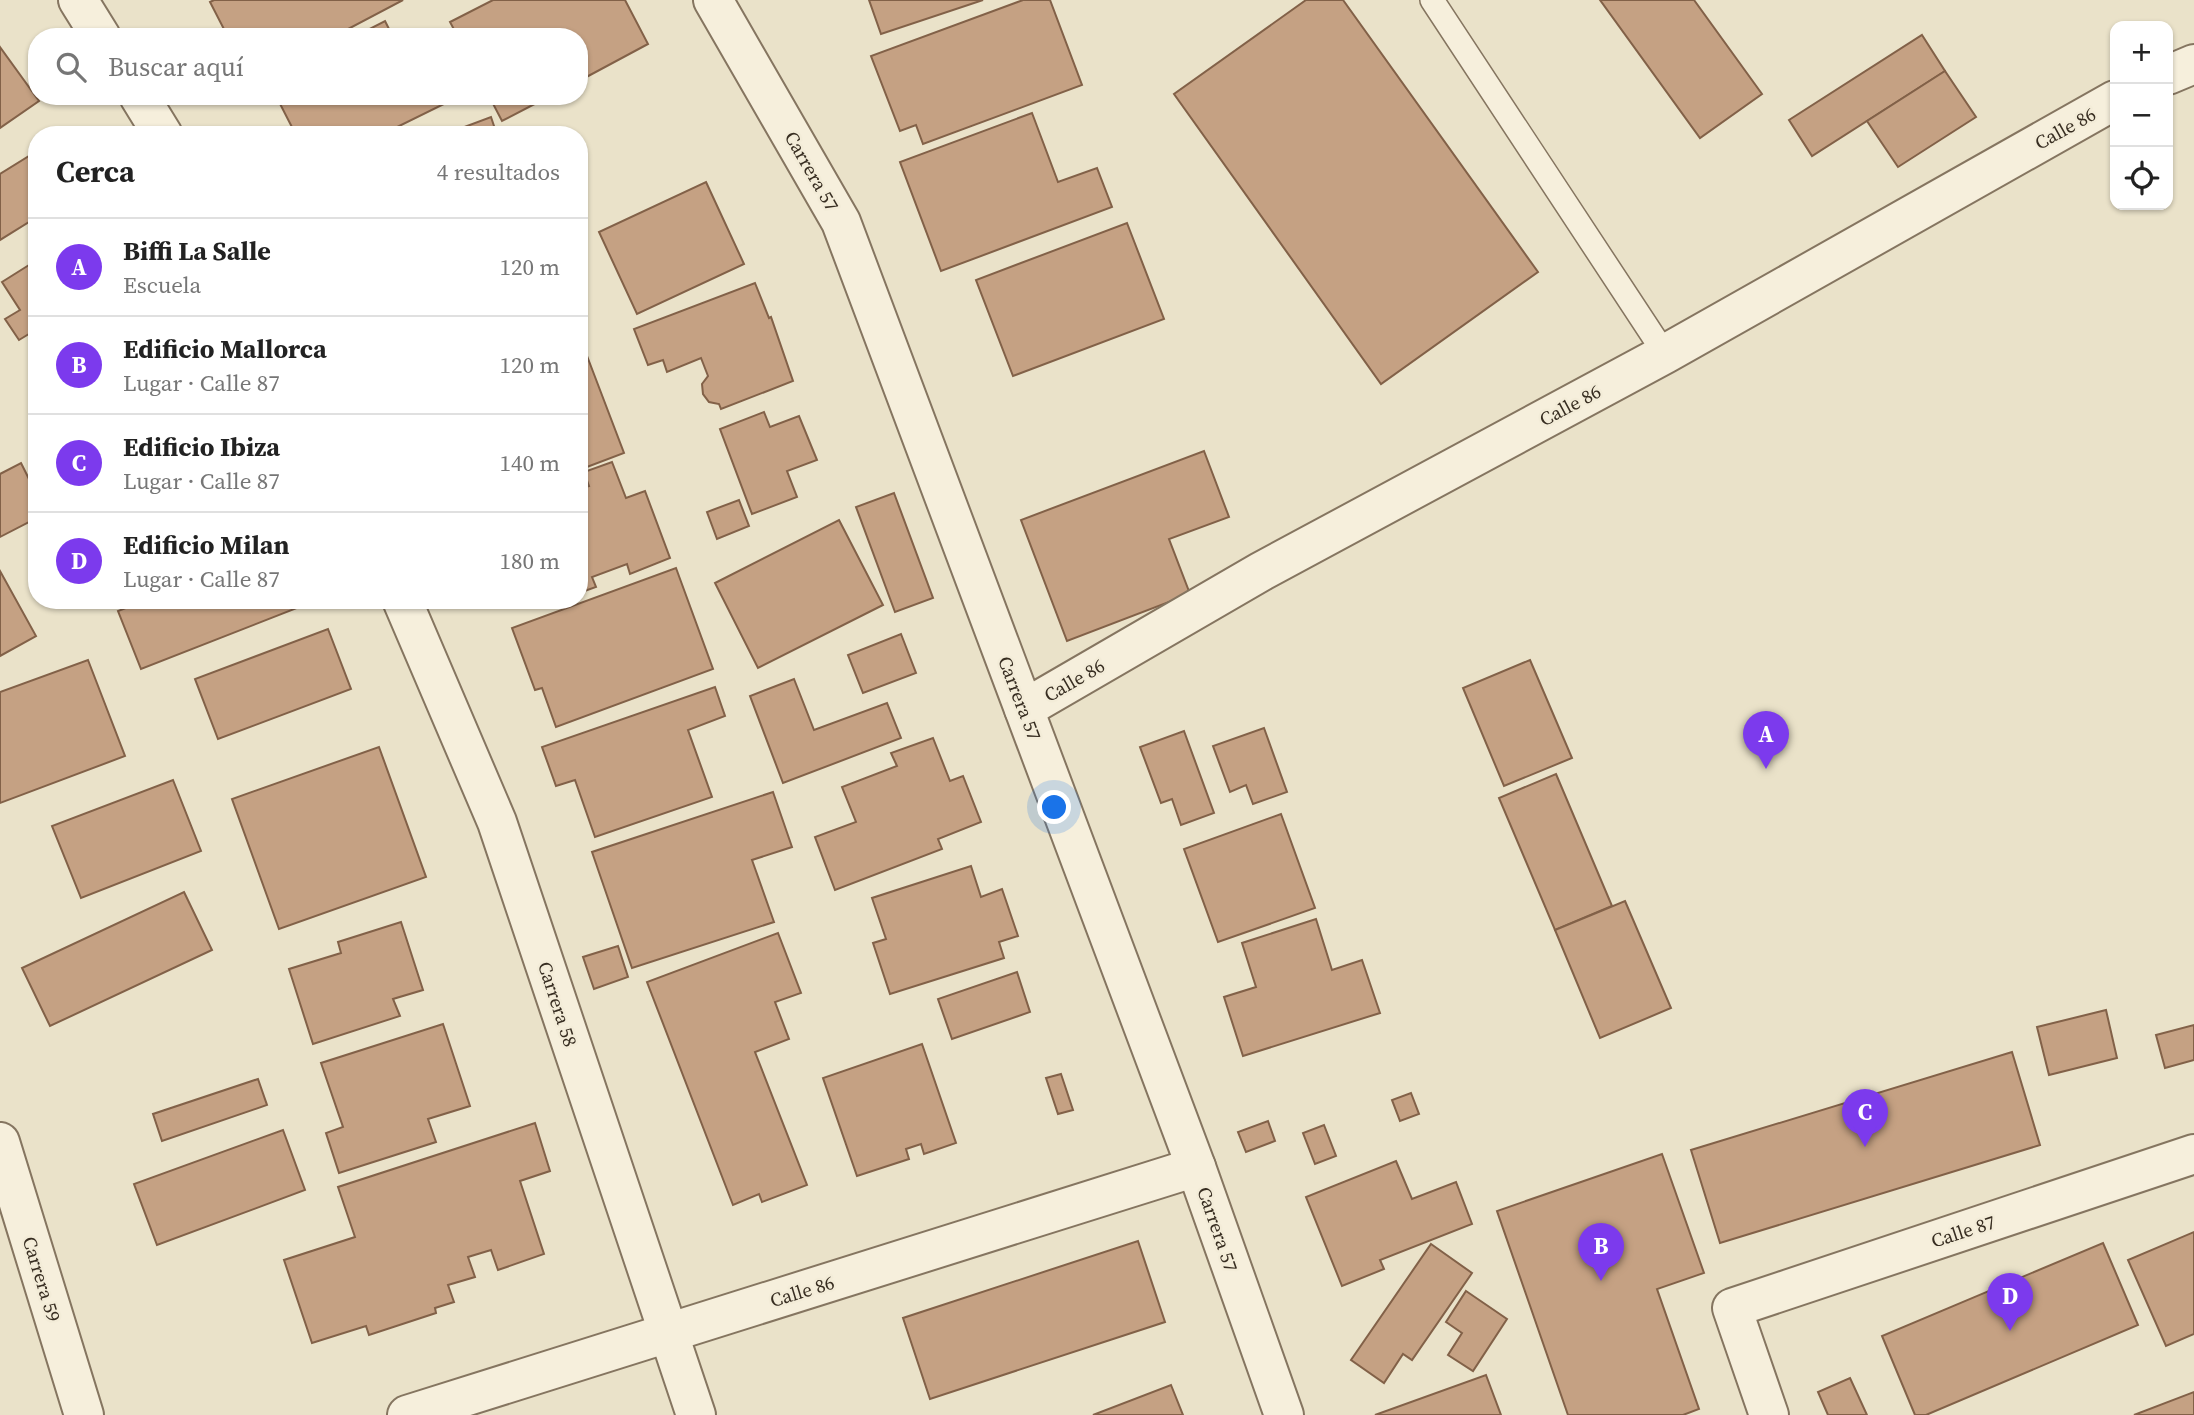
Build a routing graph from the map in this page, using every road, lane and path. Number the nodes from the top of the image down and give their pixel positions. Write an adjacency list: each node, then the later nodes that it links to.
1 (78, 0): 4 (street)
2 (713, 0): 12 (street, Carrera 57)
3 (1432, 0): 10 (lane)
4 (95, 28)
5 (2194, 64): 6 (street)
6 (2173, 73)
7 (2110, 103): 10 (street, Calle 86)
8 (145, 105): 9 (street)
9 (157, 126)
10 (1665, 355): 12 (street, Calle 86)
11 (406, 609): 16 (street, Carrera 58)
12 (1024, 709): 15 (street, Carrera 57)
13 (0, 1142): 17 (street, Carrera 59)
14 (2194, 1154): 21 (street, Calle 87)
15 (1196, 1167): 16 (street, Calle 86); 20 (street, Carrera 57)
16 (668, 1333): 18 (street, Calle 86); 19 (street, Carrera 58)
17 (84, 1415)
18 (407, 1415)
19 (696, 1415)
20 (1284, 1415)
21 (1769, 1415)

